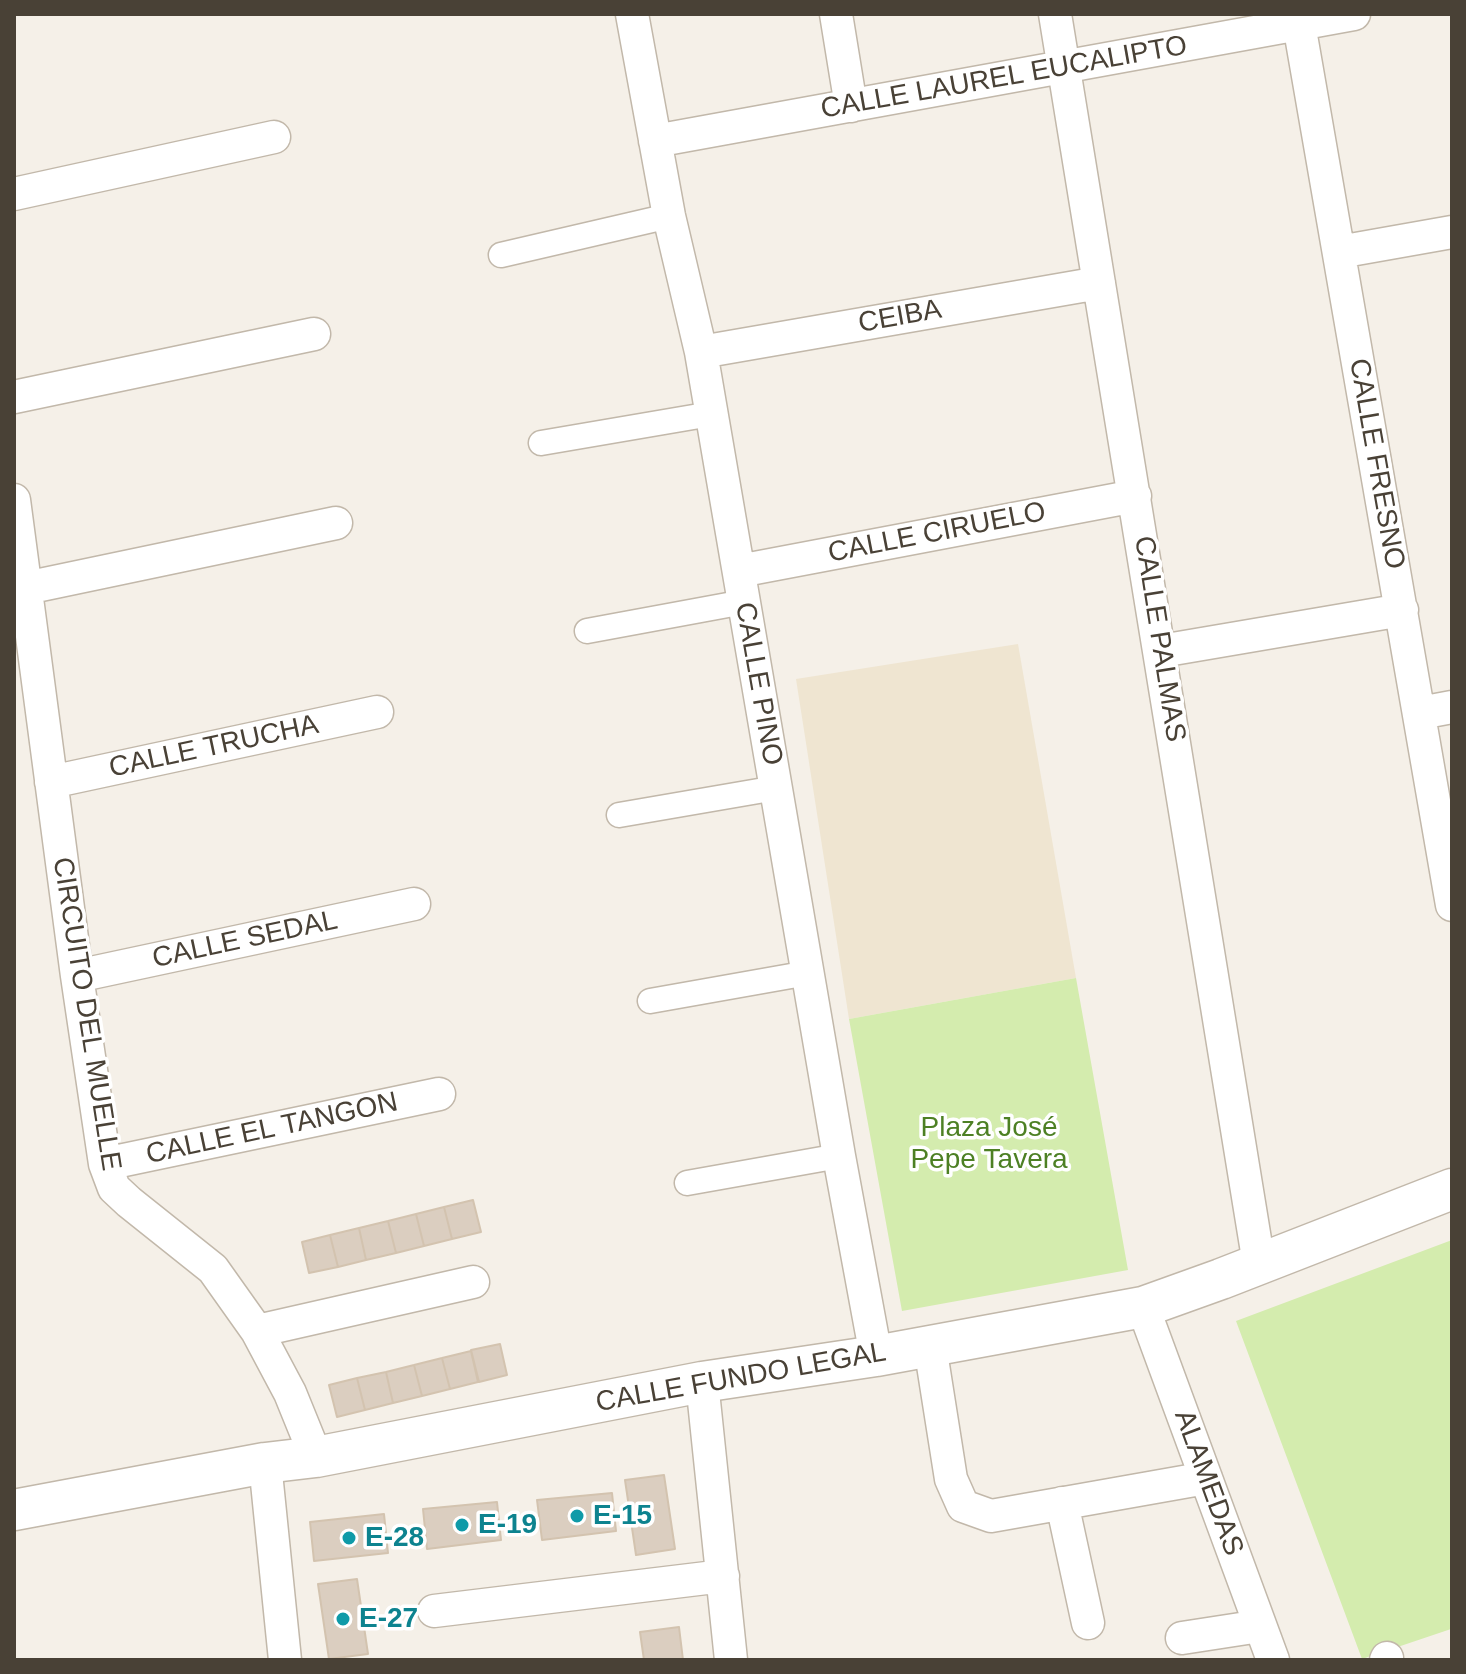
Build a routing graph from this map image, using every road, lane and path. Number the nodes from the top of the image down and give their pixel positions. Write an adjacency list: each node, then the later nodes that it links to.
1 (632, 14): 9 (street, CALLE PINO)
2 (836, 14): 7 (street)
3 (1055, 14): 6 (street, CALLE PALMAS)
4 (1354, 14): 5 (street, CALLE LAUREL EUCALIPTO)
5 (1283, 22): 6 (street, CALLE LAUREL EUCALIPTO); 13 (street, CALLE FRESNO)
6 (1064, 67): 7 (street, CALLE LAUREL EUCALIPTO); 15 (street, CALLE PALMAS)
7 (851, 106): 9 (street, CALLE LAUREL EUCALIPTO)
8 (274, 137): 10 (street)
9 (655, 141): 11 (street, CALLE PINO)
10 (14, 194)
11 (669, 216): 14 (street); 17 (street, CALLE PINO)
12 (1452, 232): 13 (street)
13 (1339, 252): 26 (street, CALLE FRESNO)
14 (501, 255)
15 (1099, 283): 17 (street, CEIBA); 21 (street, CALLE PALMAS)
16 (314, 334): 18 (street)
17 (701, 352): 19 (street, CALLE PINO)
18 (14, 397)
19 (711, 414): 20 (street); 24 (street, CALLE PINO)
20 (541, 443)
21 (1135, 496): 24 (street, CALLE CIRUELO); 28 (street, CALLE PALMAS)
22 (14, 500): 25 (street, CIRCUITO DEL MUELLE)
23 (336, 523): 25 (street)
24 (741, 586): 27 (street); 33 (street, CALLE PINO)
25 (26, 588): 32 (street, CIRCUITO DEL MUELLE)
26 (1402, 610): 28 (street); 31 (street, CALLE FRESNO)
27 (587, 631)
28 (1161, 651): 45 (street, CALLE PALMAS)
29 (1452, 707): 31 (street)
30 (377, 712): 32 (street, CALLE TRUCHA)
31 (1420, 713): 36 (street, CALLE FRESNO)
32 (51, 782): 38 (street, CIRCUITO DEL MUELLE)
33 (776, 788): 34 (street); 37 (street, CALLE PINO)
34 (619, 815)
35 (414, 904): 38 (street, CALLE SEDAL)
36 (1452, 905)
37 (808, 973): 39 (street); 41 (street, CALLE PINO)
38 (77, 976): 42 (street, CIRCUITO DEL MUELLE)
39 (650, 1001)
40 (439, 1094): 42 (street, CALLE EL TANGON)
41 (839, 1156): 43 (street); 50 (street, CALLE PINO)
42 (105, 1164): 48 (street, CIRCUITO DEL MUELLE)
43 (687, 1183)
44 (1452, 1189): 45 (street, CALLE FUNDO LEGAL)
45 (1259, 1264): 47 (street, CALLE FUNDO LEGAL)
46 (473, 1282): 48 (street)
47 (1143, 1307): 49 (street, CALLE FUNDO LEGAL); 54 (street, ALAMEDAS)
48 (257, 1331): 52 (street, CIRCUITO DEL MUELLE)
49 (930, 1346): 50 (street, CALLE FUNDO LEGAL); 55 (street)
50 (876, 1356): 51 (street, CALLE FUNDO LEGAL)
51 (702, 1382): 52 (street, CALLE FUNDO LEGAL); 57 (street)
52 (316, 1457): 53 (street, CALLE FUNDO LEGAL)
53 (265, 1463): 56 (street, CALLE FUNDO LEGAL); 62 (street)
54 (1206, 1478): 55 (street); 60 (street, ALAMEDAS)
55 (1062, 1503): 59 (street)
56 (14, 1510)
57 (723, 1576): 58 (street); 63 (street)
58 (434, 1611)
59 (1088, 1623)
60 (1260, 1626): 61 (street); 64 (street, ALAMEDAS)
61 (1182, 1638)
62 (285, 1660)
63 (731, 1660)
64 (1273, 1660)

